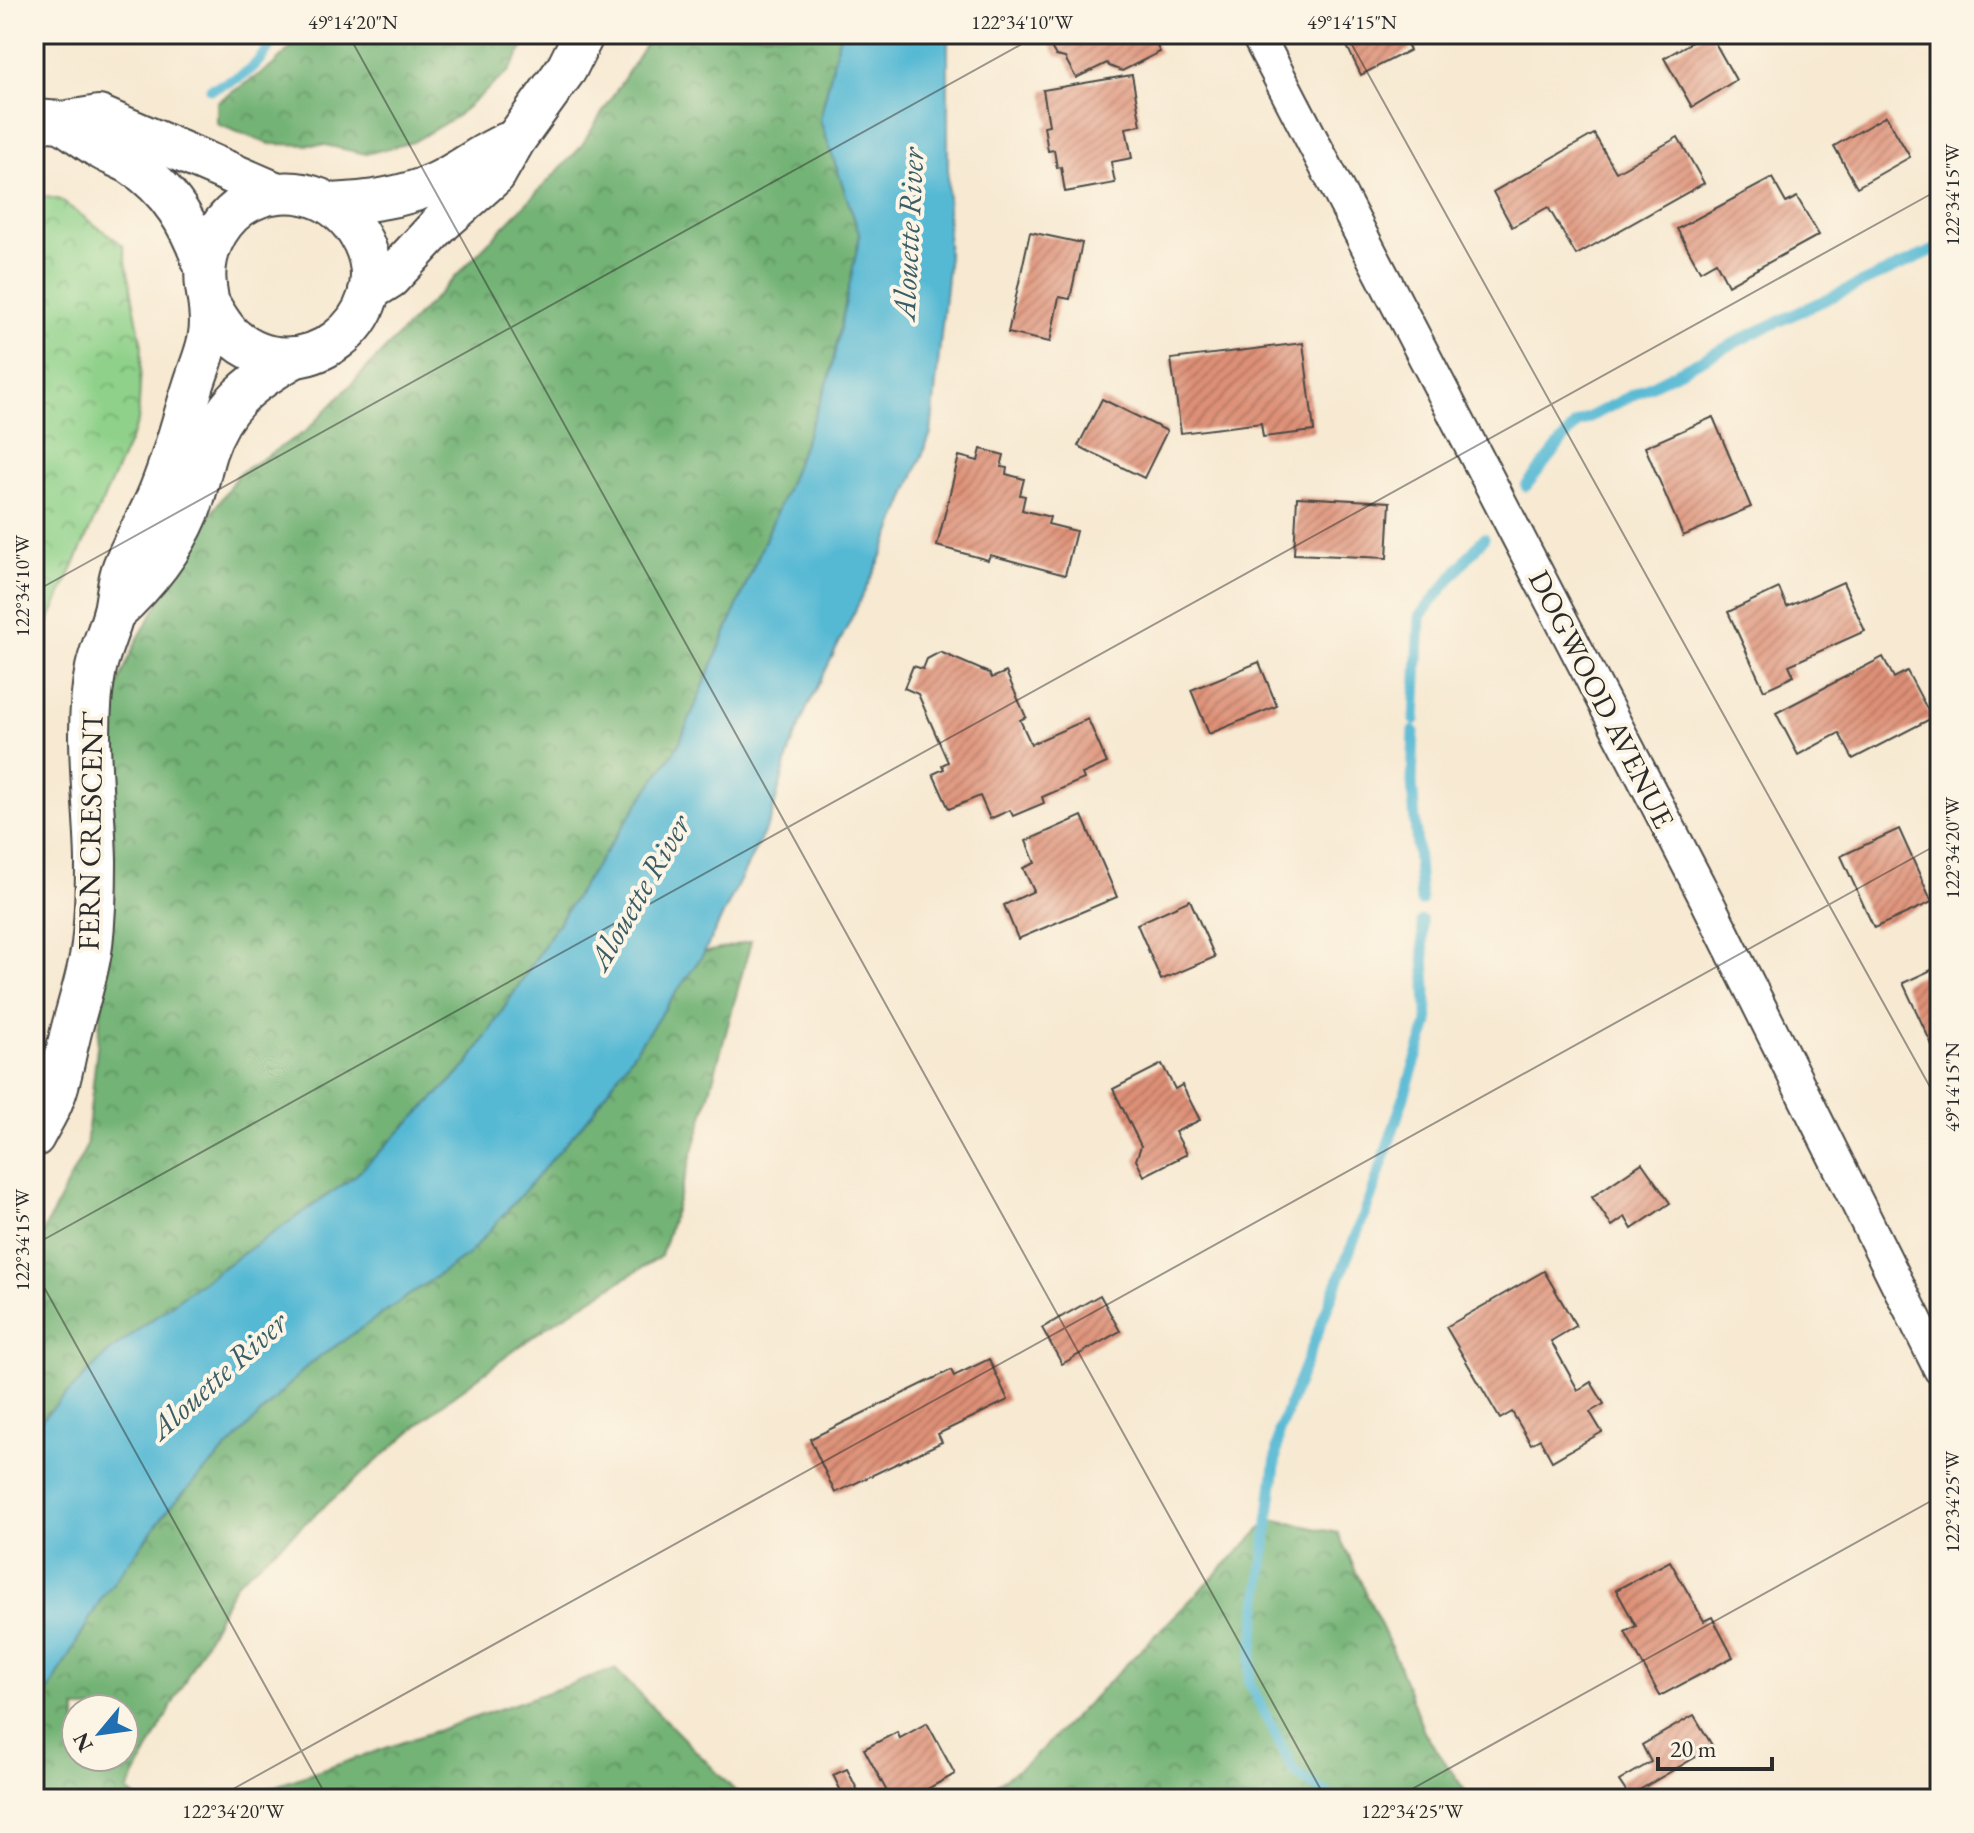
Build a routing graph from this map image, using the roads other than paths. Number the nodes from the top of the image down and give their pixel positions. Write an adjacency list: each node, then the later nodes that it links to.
1 (584, 34): 4 (street)
2 (1257, 34): 12 (street, DOGWOOD AVENUE)
3 (48, 121): 5 (street); 7 (street)
4 (515, 140): 6 (street); 8 (street)
5 (277, 193): 6 (street); 7 (street)
6 (331, 204): 8 (street)
7 (208, 286): 9 (street); 10 (street, FERN CRESCENT)
8 (369, 291): 9 (street)
9 (295, 357): 10 (street, FERN CRESCENT)
10 (113, 614): 11 (street, FERN CRESCENT)
11 (34, 1137)
12 (1940, 1369)

